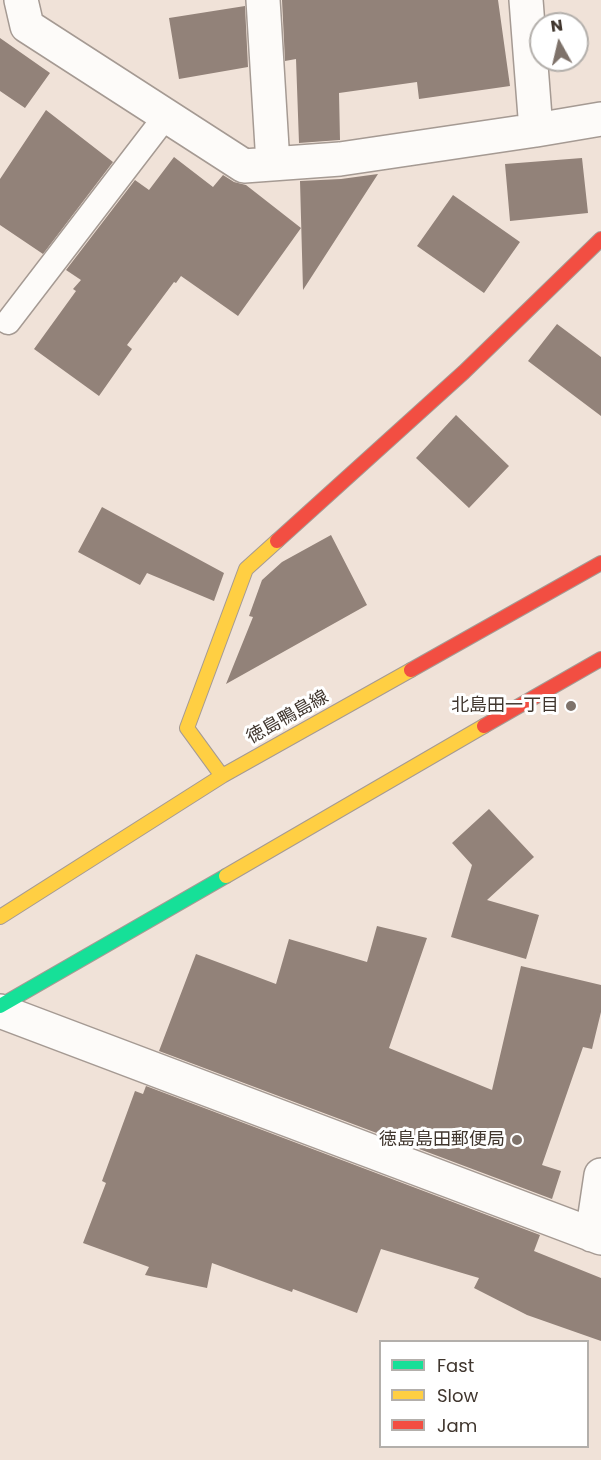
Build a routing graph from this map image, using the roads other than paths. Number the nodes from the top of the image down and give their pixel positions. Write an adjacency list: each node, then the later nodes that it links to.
1 (21, 0): 4 (street)
2 (262, 0): 7 (street)
3 (526, 0): 6 (street)
4 (166, 116): 7 (street); 9 (lane)
5 (601, 120): 6 (street)
6 (536, 130): 7 (street)
7 (273, 164)
8 (601, 239): 12 (main road)
9 (8, 322)
10 (601, 563): 12 (main road, 徳島鴨島線)
11 (601, 659): 14 (main road)
12 (222, 776): 13 (main road, 徳島鴨島線)
13 (0, 917)
14 (0, 1006)
15 (0, 1011): 17 (street)
16 (601, 1174): 17 (street)
17 (596, 1237)

